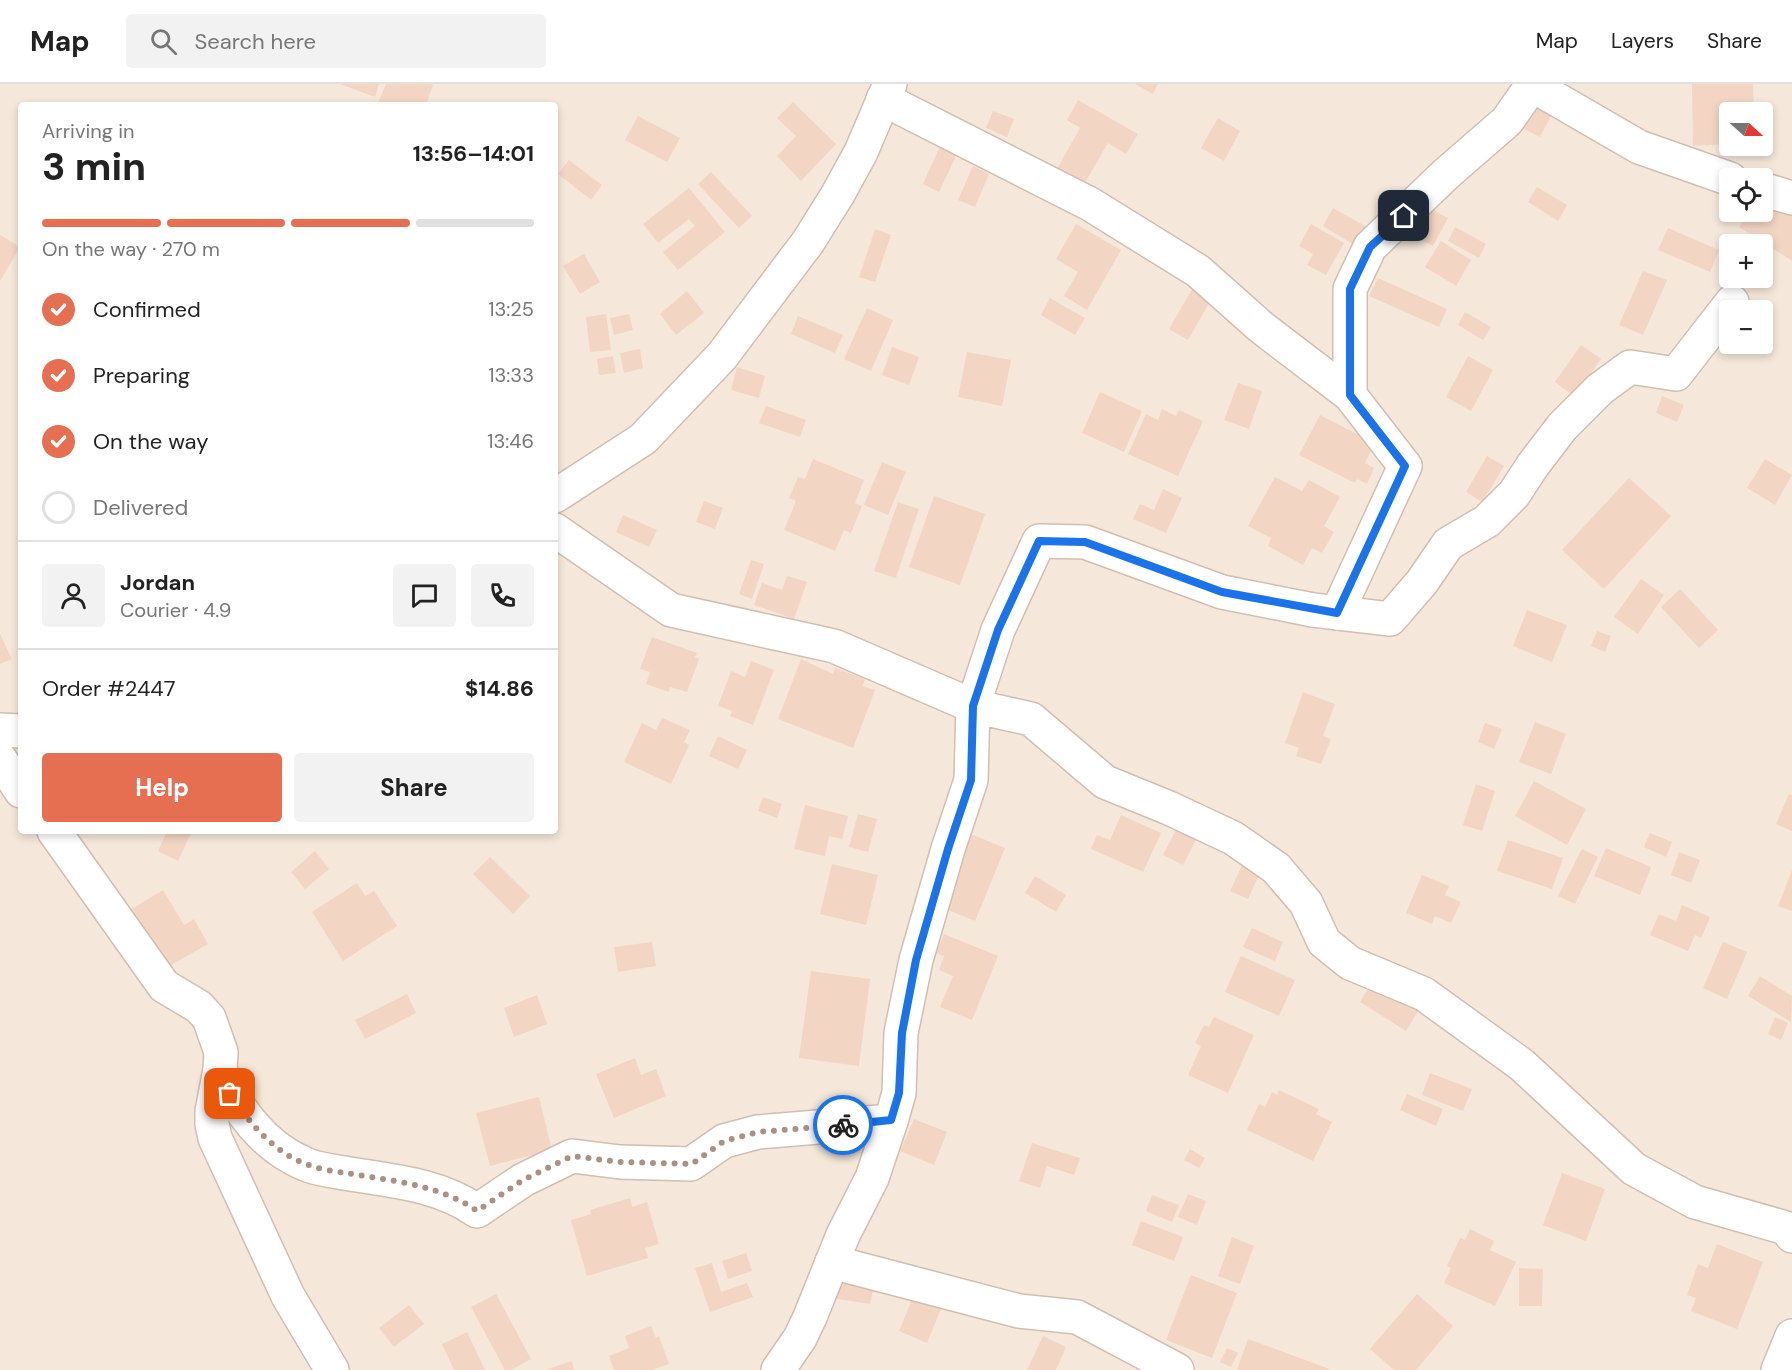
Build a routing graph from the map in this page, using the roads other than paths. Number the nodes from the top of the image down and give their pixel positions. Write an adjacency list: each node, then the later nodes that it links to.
1 (1532, 84): 3 (street); 7 (street)
2 (886, 91): 7 (street); 8 (street)
3 (1719, 175)
4 (1773, 192): 5 (street)
5 (1792, 198)
6 (1719, 319): 10 (street)
7 (1350, 395): 10 (street)
8 (558, 494)
9 (558, 532): 11 (street)
10 (1337, 613): 11 (street)
11 (973, 706): 18 (street); 19 (street)
12 (0, 730): 13 (street)
13 (18, 731)
14 (0, 759): 15 (street)
15 (18, 786)
16 (56, 834): 17 (street)
17 (220, 1070): 18 (street); 22 (street)
18 (891, 1120): 20 (street)
19 (1792, 1236)
20 (832, 1262): 23 (street); 24 (street)
21 (1792, 1336): 25 (street)
22 (332, 1370)
23 (778, 1370)
24 (1177, 1370)
25 (1778, 1370)

